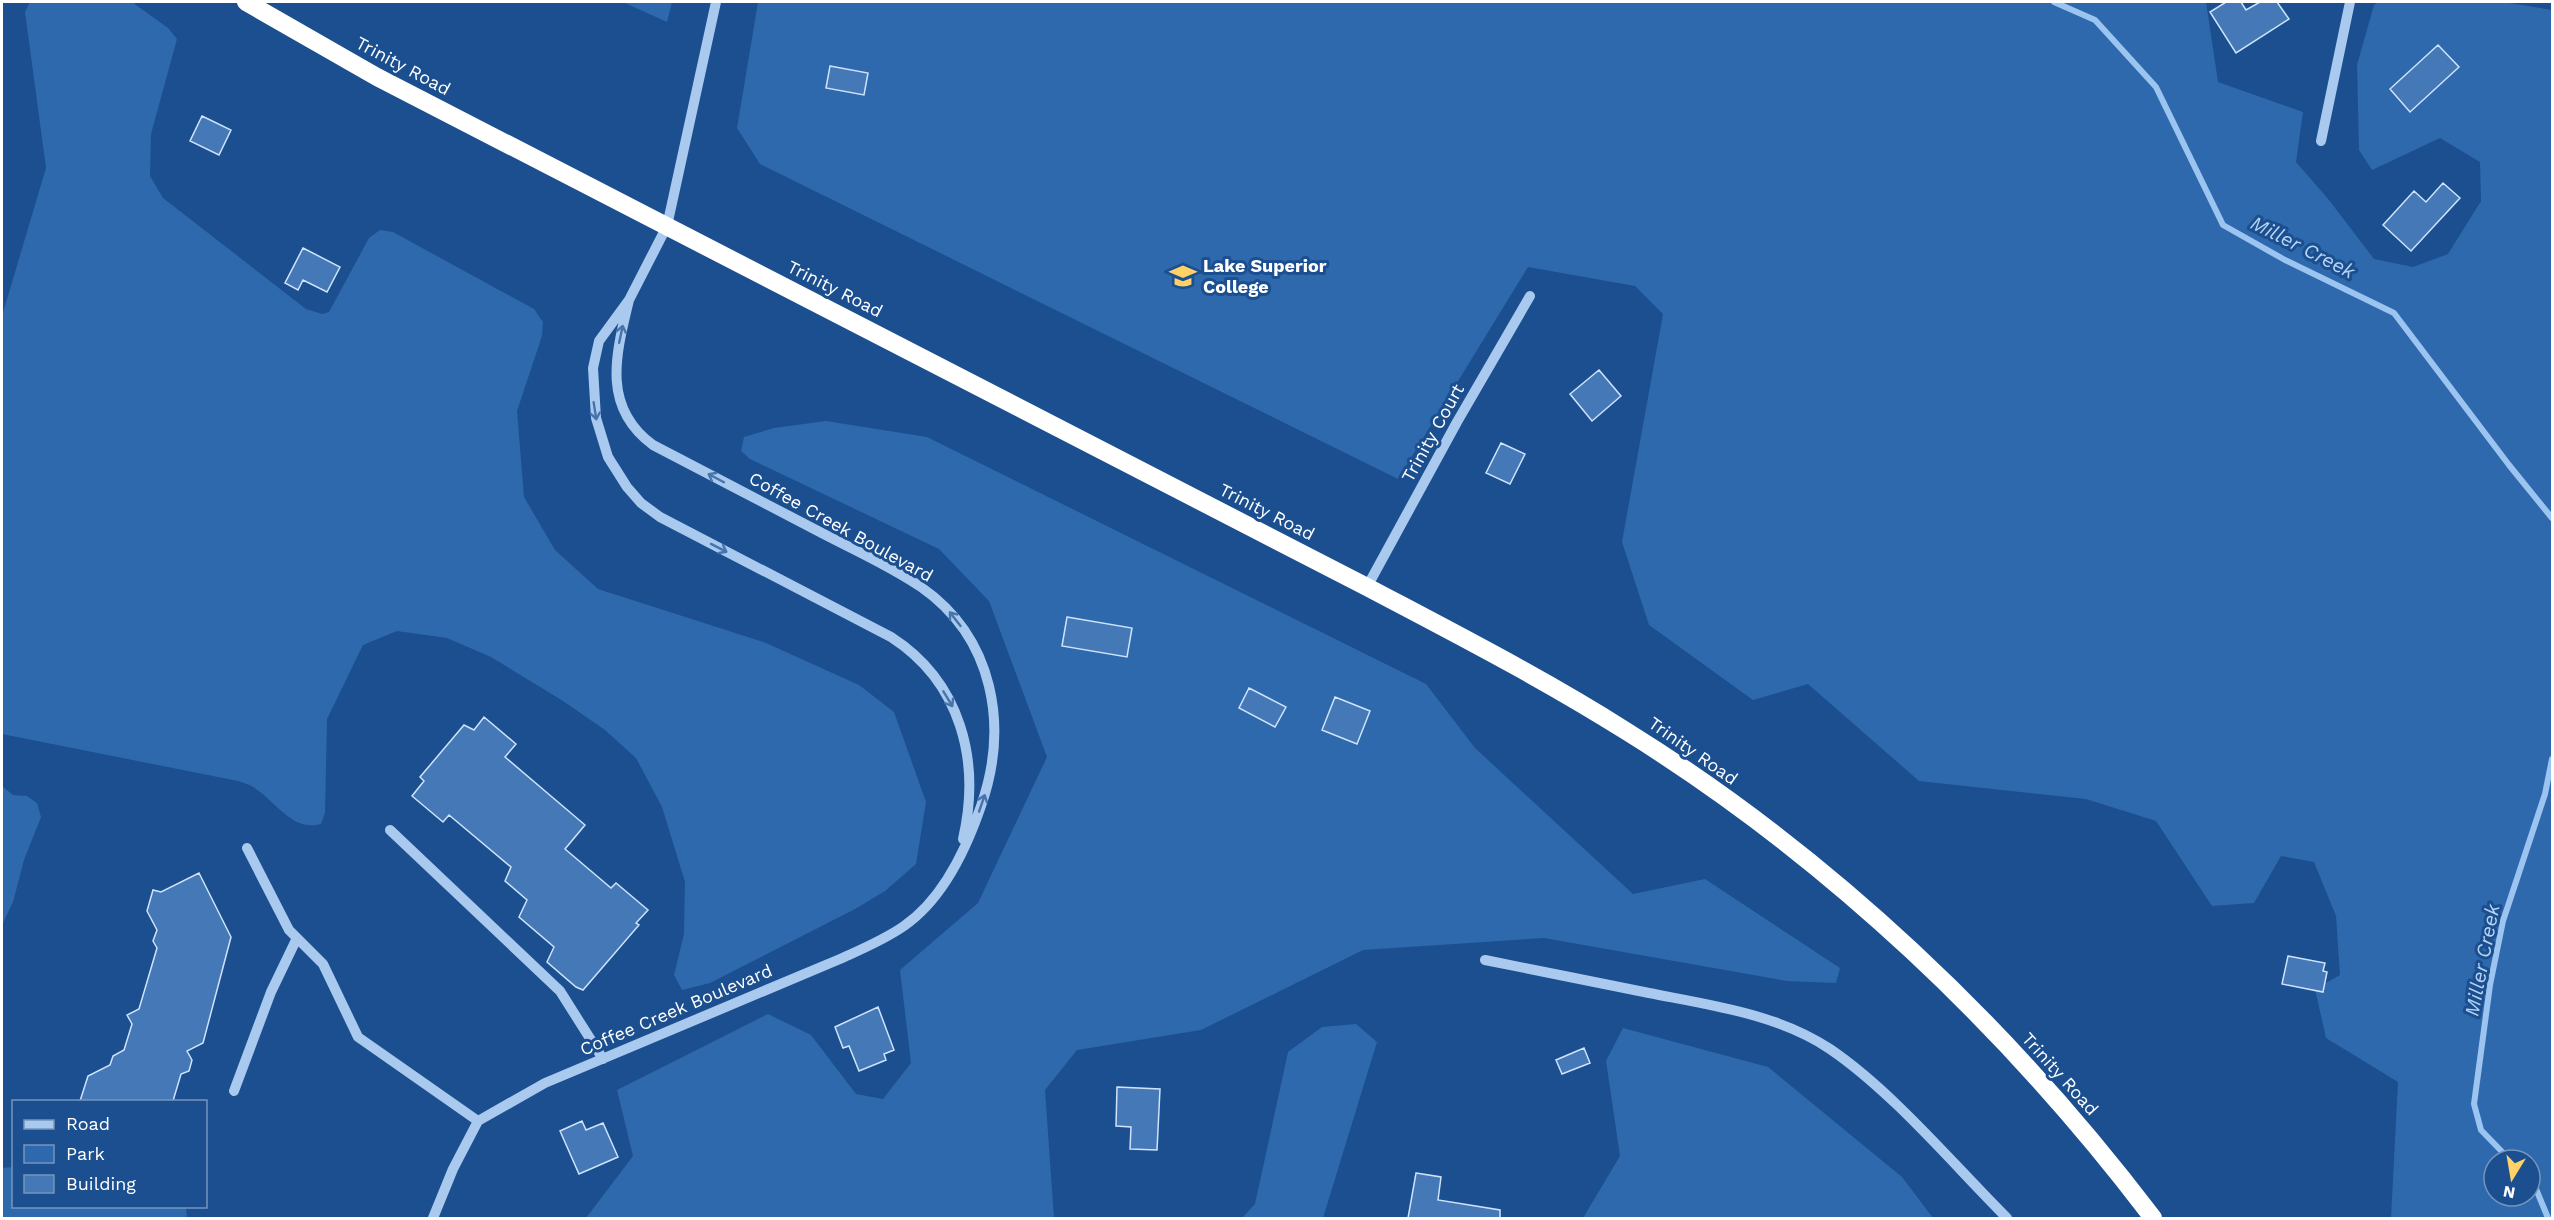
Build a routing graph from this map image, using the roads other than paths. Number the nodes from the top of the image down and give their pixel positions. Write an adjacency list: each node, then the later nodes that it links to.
1 (246, 2): 5 (highway, Trinity Road)
2 (716, 2): 5 (street, Coffee Creek Boulevard)
3 (2350, 2): 4 (street)
4 (2321, 141)
5 (667, 226): 7 (street, Coffee Creek Boulevard); 8 (highway, Trinity Road)
6 (1530, 296): 8 (street, Trinity Court)
7 (628, 300): 11 (street, Coffee Creek Boulevard, one-way to 11); 11 (street, Coffee Creek Boulevard, one-way to 7)
8 (1367, 587): 19 (highway, Trinity Road)
9 (390, 830): 14 (street)
10 (247, 848): 12 (street)
11 (959, 856): 14 (street, Coffee Creek Boulevard)
12 (297, 938): 15 (street); 16 (street)
13 (1485, 960): 18 (street)
14 (603, 1059): 16 (street, Coffee Creek Boulevard)
15 (234, 1091)
16 (478, 1121): 17 (street)
17 (433, 1218)
18 (2007, 1218)
19 (2153, 1218)

